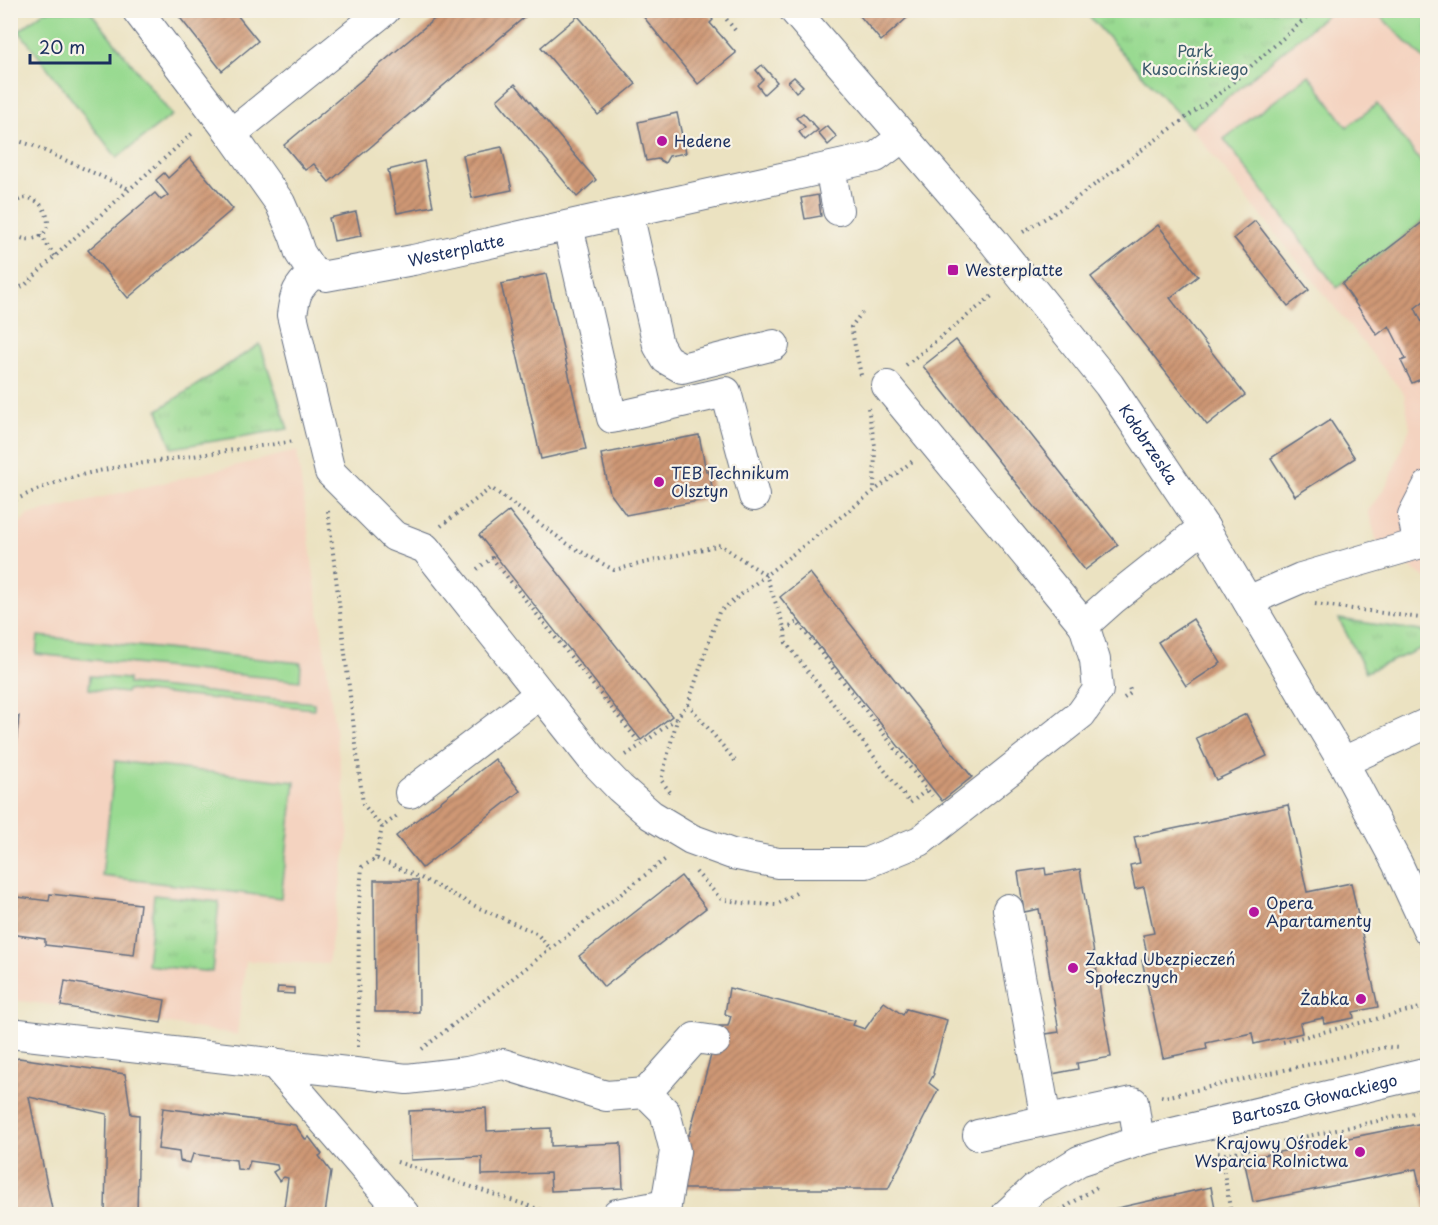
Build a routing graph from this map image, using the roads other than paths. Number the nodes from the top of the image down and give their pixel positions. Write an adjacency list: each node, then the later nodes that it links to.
1 (137, 10): 4 (street)
2 (385, 10): 4 (street)
3 (794, 10): 5 (street, Kołobrzeska)
4 (223, 124): 10 (street)
5 (903, 137): 6 (street, Westerplatte); 15 (street, Kołobrzeska)
6 (830, 168): 7 (street); 8 (street, Westerplatte)
7 (838, 210)
8 (628, 213): 9 (street, Westerplatte); 11 (street)
9 (568, 226): 10 (street, Westerplatte); 14 (street)
10 (313, 273): 19 (street)
11 (774, 345)
12 (895, 377): 18 (street)
13 (1428, 486): 16 (street)
14 (754, 496)
15 (1204, 527): 17 (street, Kołobrzeska); 18 (street)
16 (1423, 542): 17 (street)
17 (1248, 601): 21 (street, Kołobrzeska)
18 (1084, 625): 19 (street)
19 (540, 694): 22 (street)
20 (1428, 723): 21 (street)
21 (1343, 762): 24 (street, Kołobrzeska)
22 (410, 793)
23 (1008, 909): 30 (street)
24 (1428, 930)
25 (10, 1033): 27 (street)
26 (715, 1041): 29 (street)
27 (274, 1063): 29 (street); 34 (street)
28 (1428, 1072): 32 (street, Bartosza Głowackiego)
29 (646, 1093): 33 (street)
30 (1046, 1120): 31 (street); 32 (street)
31 (978, 1135)
32 (1138, 1141): 36 (street, Bartosza Głowackiego)
33 (662, 1210): 35 (street)
34 (404, 1215)
35 (617, 1215)
36 (1007, 1215)

